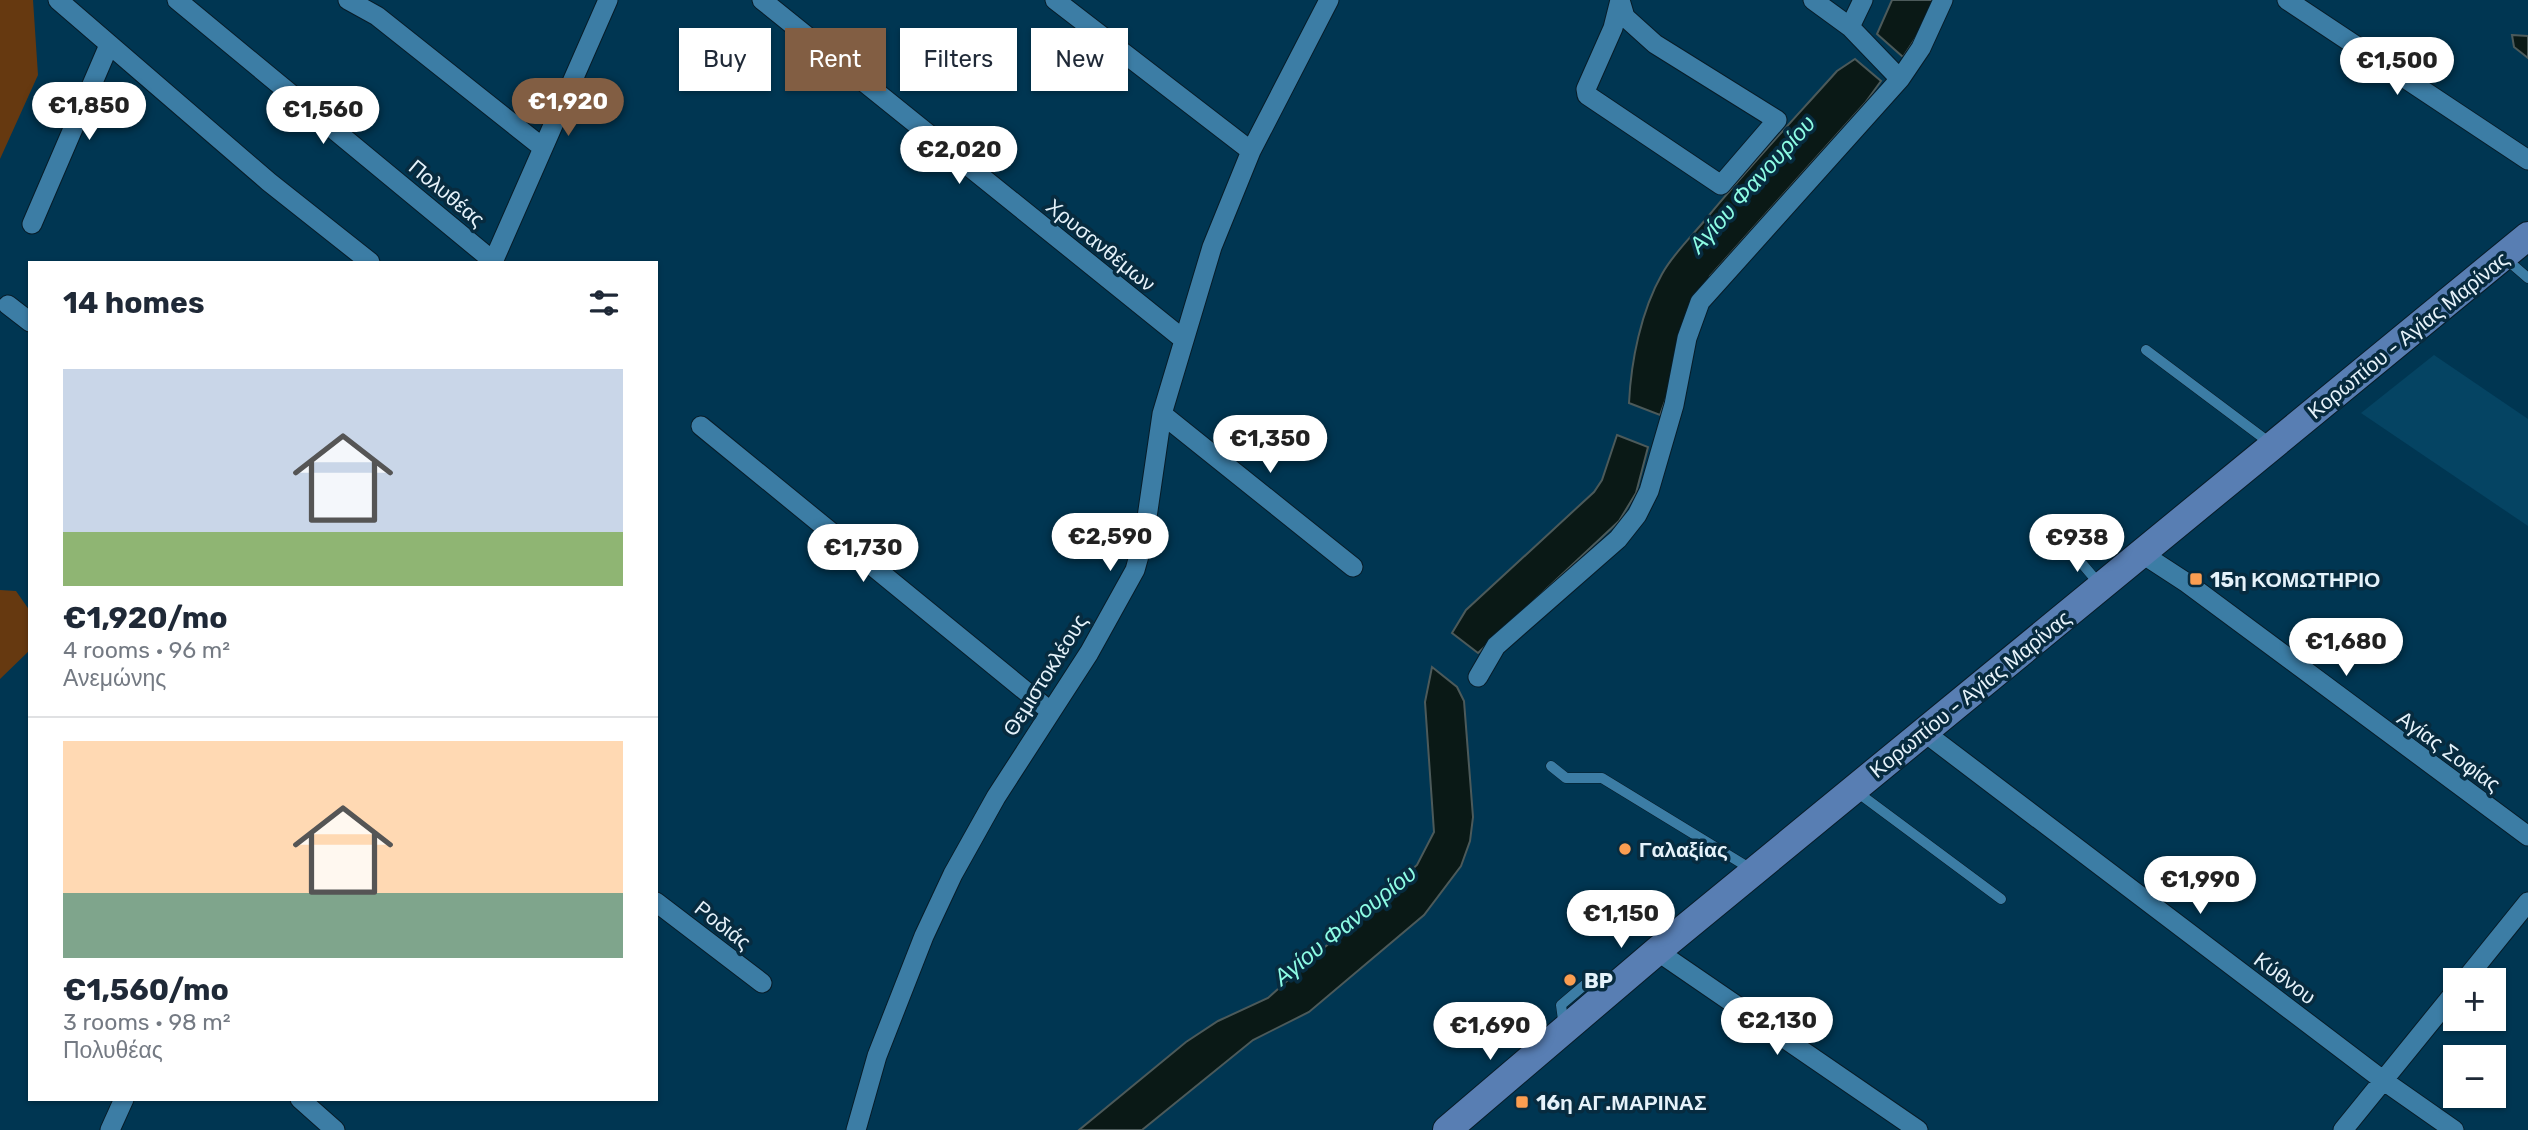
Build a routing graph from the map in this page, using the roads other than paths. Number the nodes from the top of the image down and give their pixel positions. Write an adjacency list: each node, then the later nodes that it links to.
1 (58, 0): 14 (street)
2 (177, 0): 23 (street, Πολυθέας)
3 (348, 0): 16 (street)
4 (608, 0): 16 (street)
5 (762, 0): 28 (street, Χρυσανθέμων)
6 (1055, 0): 17 (street)
7 (1329, 0): 17 (street, Θεμιστοκλέους)
8 (1620, 0): 8 (street)
9 (1813, 0): 13 (street)
10 (1863, 0): 13 (street)
11 (1943, 0): 15 (street)
12 (2287, 0): 18 (street)
13 (1850, 27): 15 (street)
14 (109, 45): 19 (street); 22 (street)
15 (1895, 74): 37 (street)
16 (542, 147): 24 (street)
17 (1251, 151): 28 (street, Θεμιστοκλέους)
18 (2528, 160)
19 (32, 224)
20 (2528, 236): 21 (main road, Κορωπίου - Αγίας Μαρίνας)
21 (2503, 257): 25 (lane); 32 (main road, Κορωπίου - Αγίας Μαρίνας)
22 (368, 261)
23 (492, 261)
24 (493, 261)
25 (2528, 278)
26 (8, 305): 27 (street)
27 (28, 320)
28 (1183, 339): 30 (street, Θεμιστοκλέους)
29 (2146, 350): 32 (lane)
30 (1162, 414): 35 (street); 38 (street, Θεμιστοκλέους)
31 (701, 426): 38 (street)
32 (2273, 445): 34 (main road, Κορωπίου - Αγίας Μαρίνας)
33 (2073, 553): 36 (lane)
34 (2141, 554): 36 (main road, Κορωπίου - Αγίας Μαρίνας); 42 (street, Αγίας Σοφίας)
35 (1353, 567)
36 (2102, 586): 39 (main road, Κορωπίου - Αγίας Μαρίνας)
37 (1478, 677)
38 (1050, 711): 56 (street, Θεμιστοκλέους)
39 (1924, 732): 41 (main road, Κορωπίου - Αγίας Μαρίνας); 51 (street, Κύθνου)
40 (1551, 766): 43 (lane)
41 (1854, 790): 43 (main road, Κορωπίου - Αγίας Μαρίνας); 44 (lane)
42 (2528, 836)
43 (1754, 872): 47 (main road, Κορωπίου - Αγίας Μαρίνας)
44 (2001, 899)
45 (2528, 902): 48 (street)
46 (658, 904): 49 (street, Ροδιάς)
47 (1657, 951): 57 (main road, Κορωπίου - Αγίας Μαρίνας); 58 (street)
48 (2475, 968)
49 (762, 983)
50 (2443, 1007): 51 (street)
51 (2384, 1081): 59 (street); 60 (street, Κύθνου)
52 (123, 1101): 54 (street)
53 (302, 1101): 55 (street)
54 (110, 1130)
55 (335, 1130)
56 (856, 1130)
57 (1447, 1130)
58 (1919, 1130)
59 (2343, 1130)
60 (2454, 1130)

